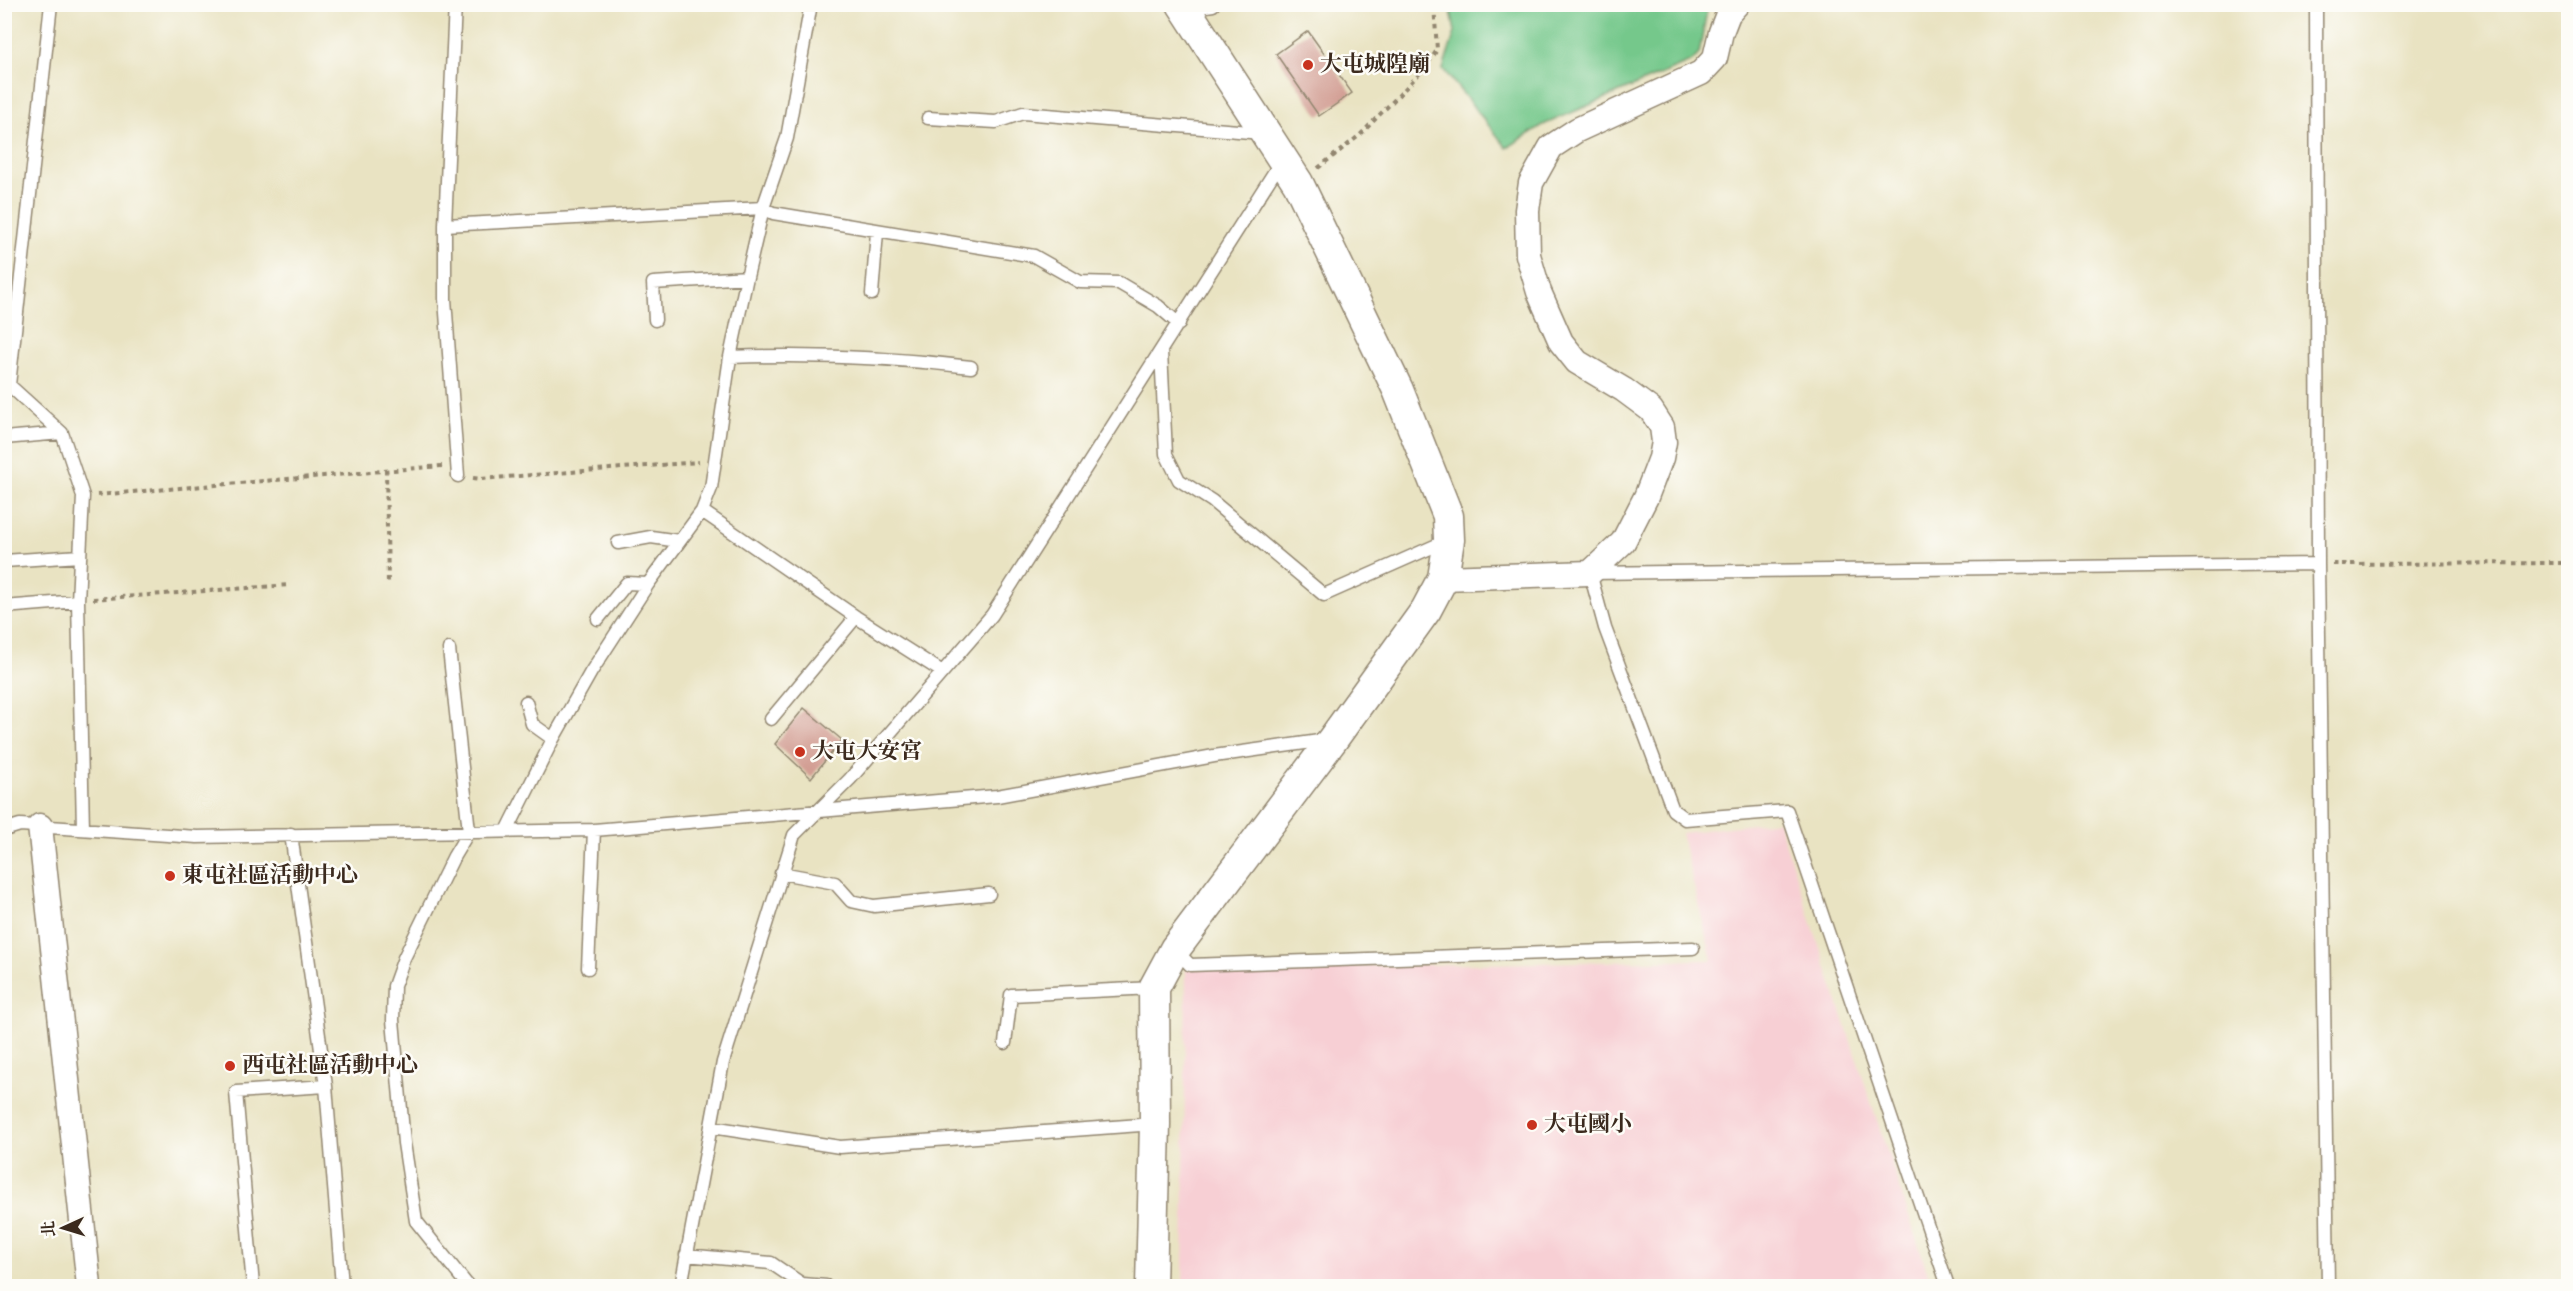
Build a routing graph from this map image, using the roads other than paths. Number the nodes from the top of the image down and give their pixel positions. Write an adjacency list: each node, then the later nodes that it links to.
1 (51, 4): 20 (lane)
2 (455, 4): 11 (lane)
3 (811, 4): 10 (lane)
4 (1737, 4): 30 (street)
5 (2316, 4): 29 (lane)
6 (1194, 6): 8 (street)
7 (928, 118): 8 (lane)
8 (1266, 133): 9 (street)
9 (1291, 171): 16 (lane); 24 (street)
10 (763, 208): 11 (lane); 12 (lane); 13 (lane)
11 (446, 225): 22 (lane)
12 (877, 232): 14 (lane); 16 (lane)
13 (747, 278): 15 (lane); 18 (lane)
14 (872, 294)
15 (655, 320)
16 (1179, 324): 17 (lane)
17 (1161, 351): 24 (lane); 38 (lane)
18 (730, 357): 19 (lane); 23 (lane)
19 (971, 367)
20 (62, 433): 21 (lane); 27 (lane)
21 (4, 438)
22 (458, 476)
23 (702, 511): 25 (lane); 35 (lane)
24 (1449, 540): 31 (street)
25 (679, 541): 26 (lane); 32 (lane)
26 (618, 543)
27 (80, 556): 28 (lane); 33 (lane)
28 (4, 561)
29 (2318, 564): 30 (lane); 70 (lane)
30 (1590, 573): 31 (street); 69 (lane)
31 (1443, 578): 42 (street)
32 (648, 584): 36 (lane); 41 (lane)
33 (78, 601): 34 (lane); 45 (lane)
34 (4, 607)
35 (856, 617): 38 (lane); 40 (lane)
36 (598, 619)
37 (449, 649): 48 (lane)
38 (941, 671): 43 (lane)
39 (526, 702): 41 (lane)
40 (771, 719)
41 (553, 739): 49 (lane)
42 (1333, 739): 43 (lane); 54 (street)
43 (813, 814): 47 (lane); 51 (lane)
44 (40, 826): 45 (lane); 46 (lane); 62 (street)
45 (83, 829): 50 (lane)
46 (4, 830)
47 (594, 830): 49 (lane); 55 (lane)
48 (469, 831): 49 (lane); 50 (lane); 65 (lane)
49 (507, 831)
50 (291, 834): 58 (lane)
51 (781, 873): 52 (lane); 60 (lane)
52 (989, 894)
53 (1693, 948): 54 (lane)
54 (1175, 949): 56 (street)
55 (588, 968)
56 (1154, 987): 57 (lane); 59 (street)
57 (1005, 1043)
58 (326, 1086): 63 (lane); 64 (lane)
59 (1155, 1124): 60 (lane); 68 (street)
60 (712, 1127): 61 (lane)
61 (686, 1255): 66 (lane); 67 (lane)
62 (89, 1287)
63 (254, 1287)
64 (342, 1287)
65 (468, 1287)
66 (681, 1287)
67 (826, 1287)
68 (1151, 1287)
69 (1948, 1287)
70 (2328, 1287)

